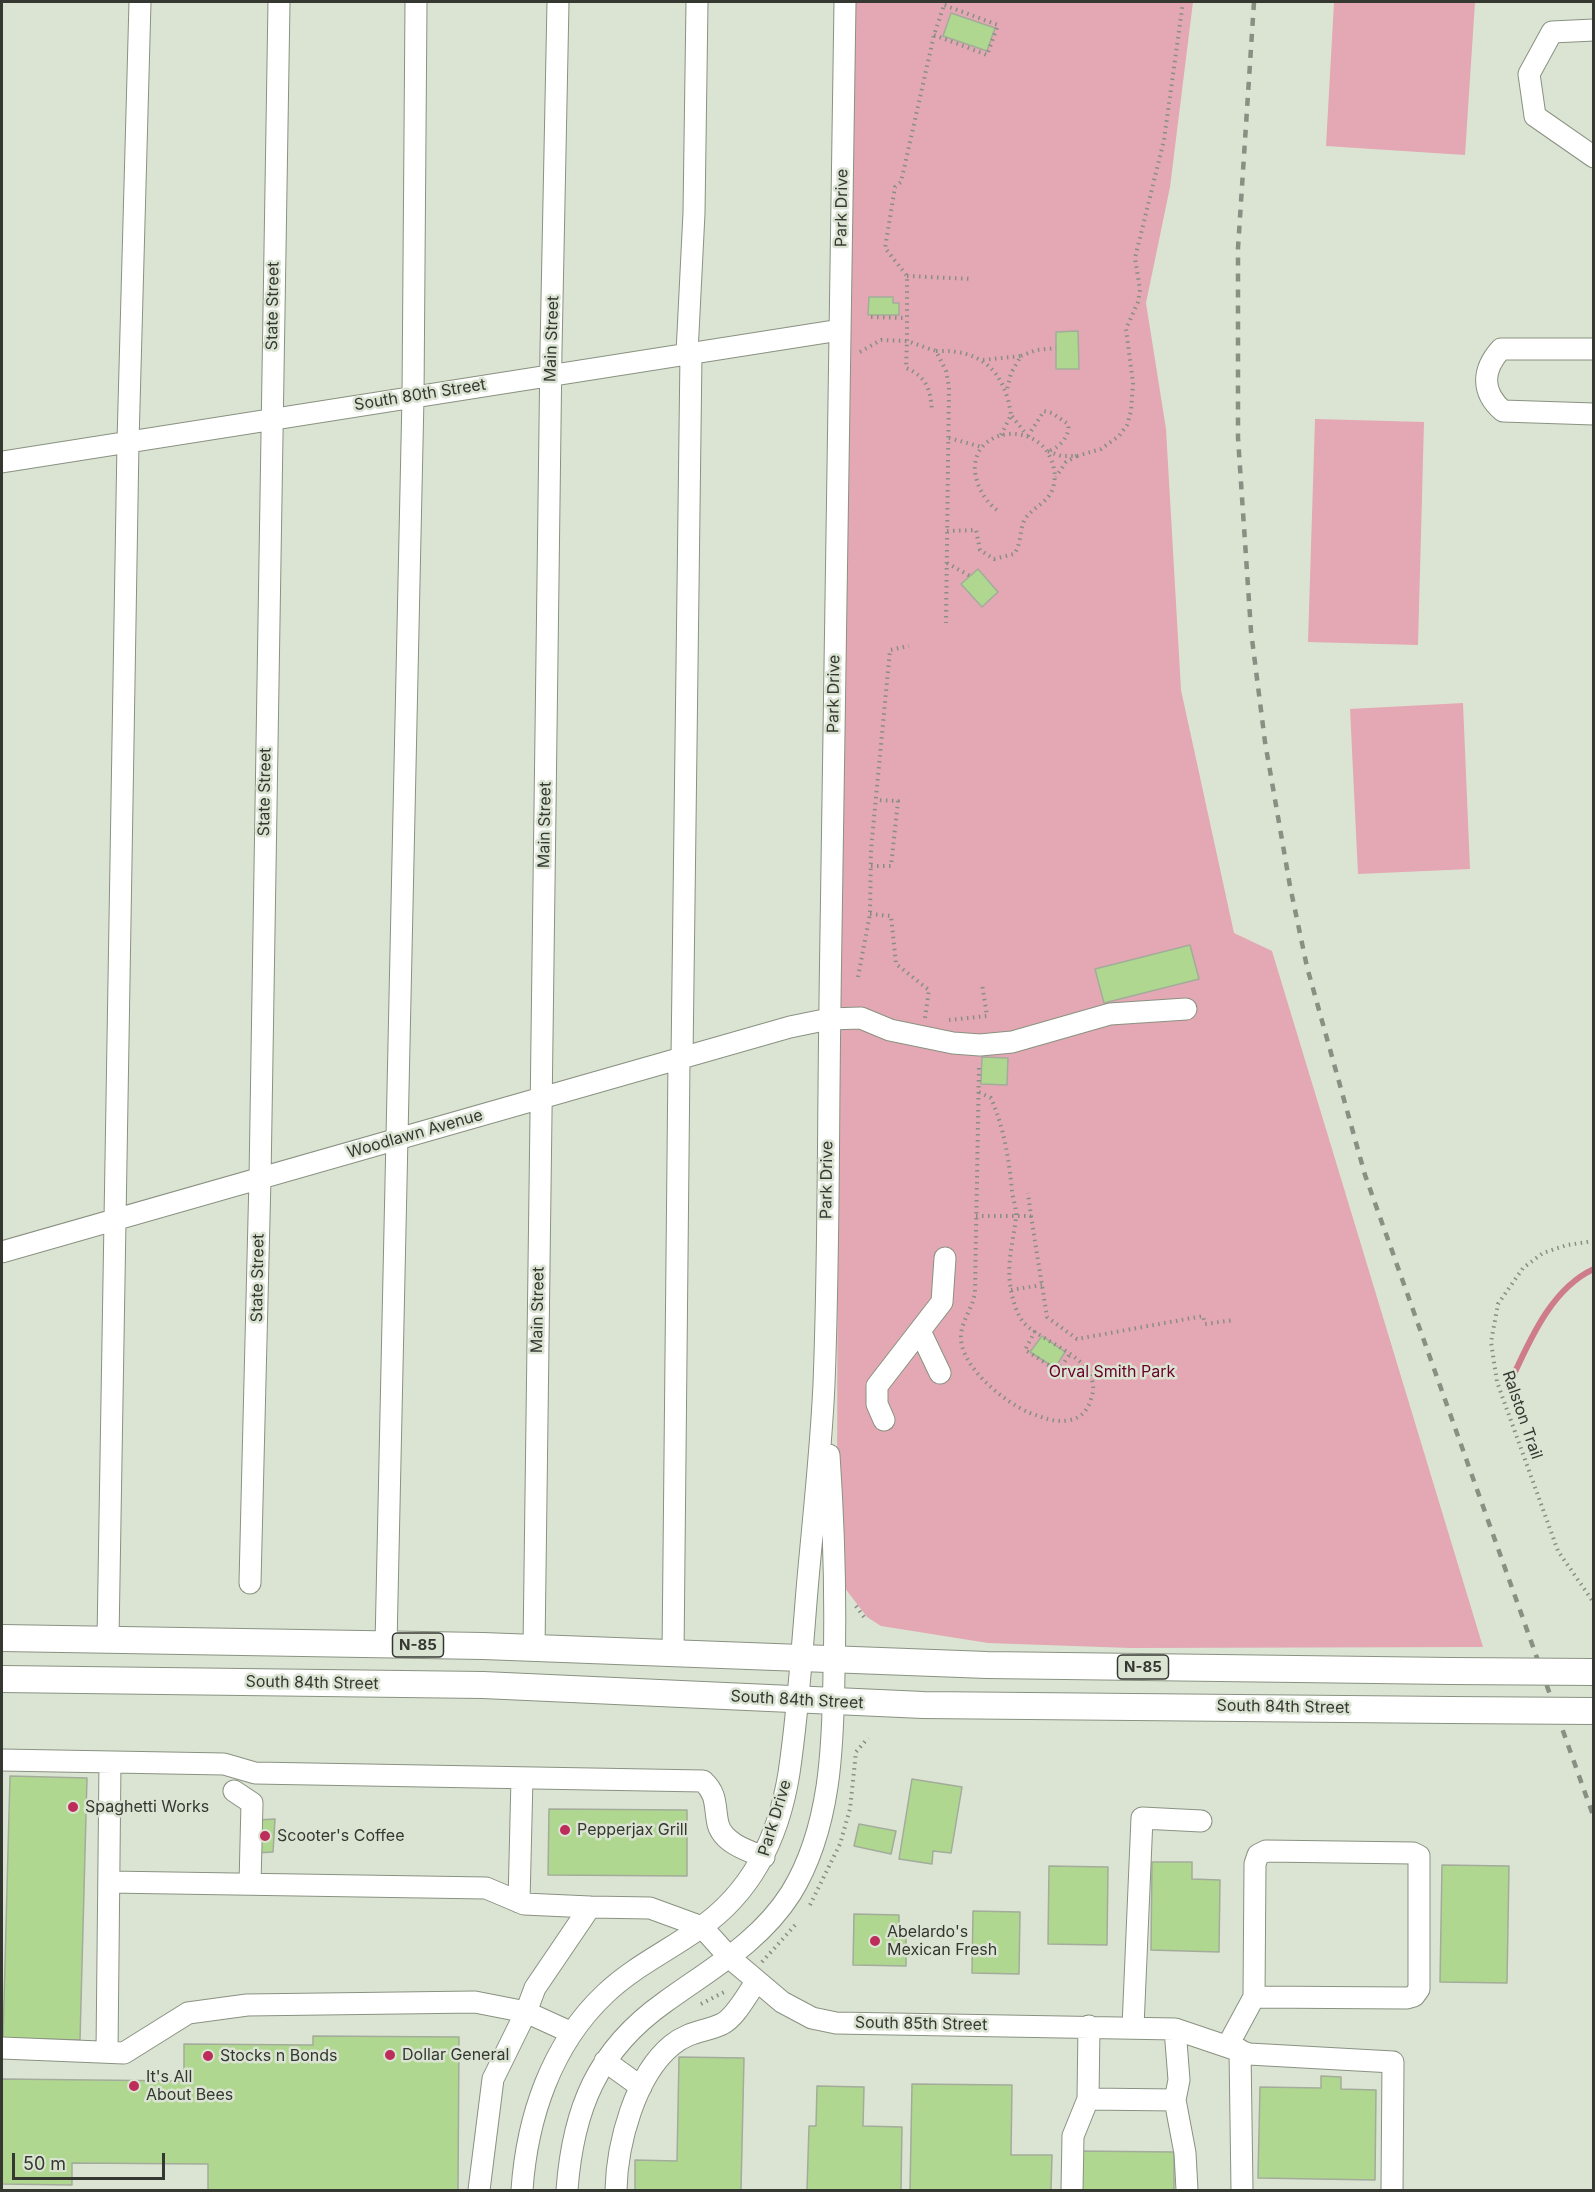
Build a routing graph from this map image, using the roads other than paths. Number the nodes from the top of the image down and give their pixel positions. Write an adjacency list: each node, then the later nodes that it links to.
1 (140, 2): 16 (street)
2 (279, 2): 15 (street, State Street)
3 (416, 2): 13 (street)
4 (558, 2): 12 (street, Main Street)
5 (697, 2): 11 (street)
6 (845, 2): 9 (street, Park Drive)
7 (1593, 30): 8 (street)
8 (1593, 157)
9 (840, 330): 11 (street, South 80th Street); 19 (street, Park Drive)
10 (1593, 349): 14 (street)
11 (689, 353): 12 (street, South 80th Street); 20 (street)
12 (551, 374): 13 (street, South 80th Street); 21 (street, Main Street)
13 (413, 397): 15 (street, South 80th Street); 22 (street)
14 (1593, 414)
15 (271, 419): 16 (street, South 80th Street); 23 (street, State Street)
16 (128, 442): 17 (street, South 80th Street); 24 (street)
17 (2, 462)
18 (1186, 1009): 19 (street, Woodlawn Avenue)
19 (829, 1019): 20 (street, Woodlawn Avenue); 29 (street, Park Drive)
20 (680, 1058): 21 (street, Woodlawn Avenue); 36 (street)
21 (542, 1098): 22 (street, Woodlawn Avenue); 35 (street, Main Street)
22 (395, 1139): 23 (street, Woodlawn Avenue); 34 (street)
23 (260, 1178): 24 (street, Woodlawn Avenue); 31 (street, State Street)
24 (116, 1219): 25 (street, Woodlawn Avenue); 33 (street)
25 (2, 1252)
26 (945, 1258): 27 (street)
27 (920, 1331): 28 (street); 30 (street)
28 (940, 1373)
29 (824, 1386): 37 (street, Park Drive); 38 (street, Park Drive)
30 (884, 1420)
31 (250, 1583)
32 (2, 1638): 33 (main road, N-85)
33 (108, 1639): 34 (main road, N-85)
34 (386, 1644): 35 (main road, N-85)
35 (534, 1648): 36 (main road, N-85)
36 (673, 1654): 37 (main road, N-85)
37 (801, 1658): 38 (main road, N-85); 41 (street, Park Drive)
38 (835, 1659): 39 (main road, N-85, bridge); 42 (street, Park Drive)
39 (1593, 1672)
40 (2, 1679): 41 (main road, South 84th Street)
41 (798, 1700): 42 (main road, South 84th Street); 49 (street, Park Drive)
42 (834, 1702): 43 (main road, South 84th Street, bridge); 55 (street, Park Drive)
43 (1593, 1711)
44 (2, 1760): 45 (street)
45 (110, 1762): 46 (street); 50 (street)
46 (522, 1778): 49 (street); 52 (street)
47 (234, 1791): 51 (street)
48 (1201, 1821): 60 (street)
49 (764, 1857): 54 (street, Park Drive)
50 (109, 1882): 51 (street); 65 (street)
51 (250, 1884): 52 (street)
52 (519, 1902): 53 (street)
53 (590, 1907): 54 (street); 58 (street)
54 (702, 1927): 55 (street, South 85th Street); 62 (street, Park Drive)
55 (730, 1958): 56 (street, South 85th Street); 66 (street, Park Drive)
56 (757, 1981): 59 (street, South 85th Street); 67 (street)
57 (1254, 1997): 57 (street); 64 (street)
58 (526, 2012): 62 (street); 65 (street); 70 (street)
59 (1089, 2026): 60 (street, South 85th Street); 68 (street)
60 (1133, 2027): 61 (street, South 85th Street)
61 (1175, 2029): 64 (street, South 85th Street); 69 (street)
62 (572, 2033): 71 (street, Park Drive)
63 (2, 2048): 65 (street)
64 (1234, 2048): 76 (street); 77 (street, South 85th Street)
65 (107, 2052)
66 (605, 2061): 67 (street); 72 (street, Park Drive)
67 (641, 2087): 73 (street)
68 (1088, 2098): 69 (street); 74 (street)
69 (1174, 2100): 75 (street)
70 (479, 2190)
71 (522, 2190)
72 (567, 2190)
73 (616, 2190)
74 (1072, 2190)
75 (1187, 2190)
76 (1242, 2190)
77 (1392, 2190)

